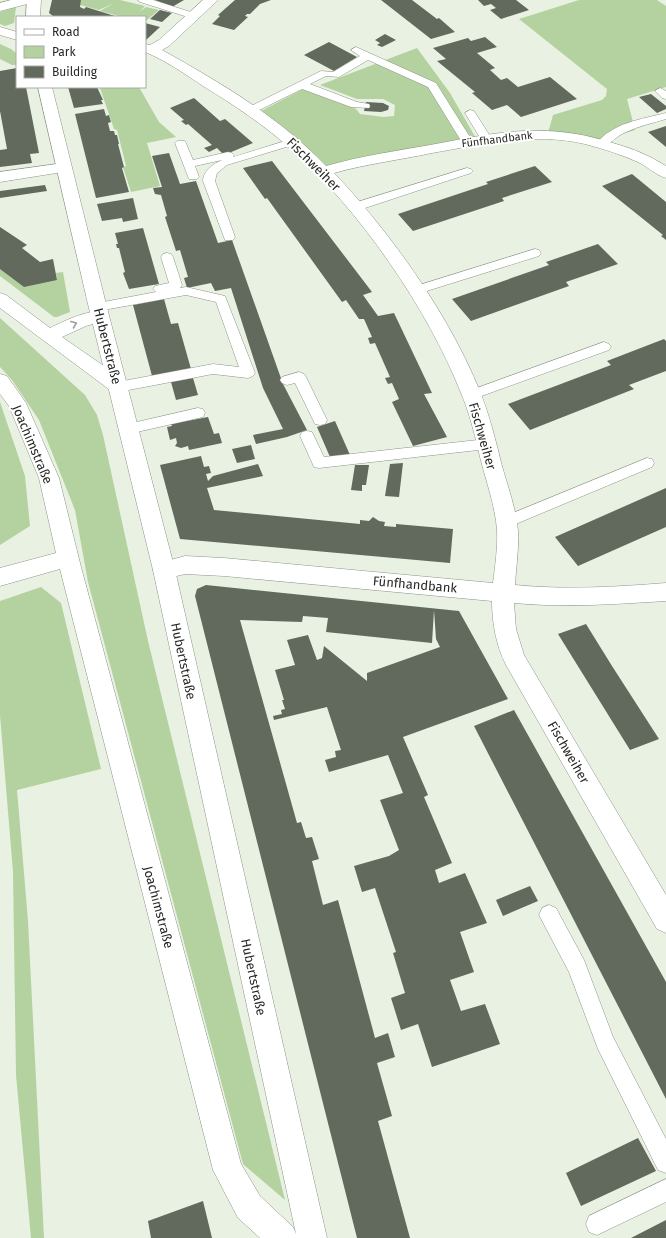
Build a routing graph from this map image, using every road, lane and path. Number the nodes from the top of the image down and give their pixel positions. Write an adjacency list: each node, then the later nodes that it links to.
1 (26, 0): 5 (street)
2 (34, 0): 6 (street)
3 (143, 0): 7 (lane)
4 (211, 0): 7 (street)
5 (0, 7)
6 (33, 16)
7 (194, 16): 10 (street)
8 (0, 31): 9 (street)
9 (16, 36)
10 (148, 49): 16 (street, Fischweiher)
11 (356, 50): 12 (lane)
12 (368, 56): 13 (lane); 21 (lane)
13 (302, 85): 15 (lane); 16 (lane)
14 (45, 88): 25 (street, Hubertstraße)
15 (365, 106)
16 (251, 110): 19 (street, Fischweiher)
17 (470, 113): 20 (lane)
18 (666, 116): 23 (lane)
19 (288, 138): 24 (lane); 26 (street, Fischweiher); 32 (lane)
20 (486, 139): 21 (street, Fünfhandbank); 23 (street, Fünfhandbank)
21 (467, 142): 26 (street, Fünfhandbank)
22 (181, 143): 24 (lane)
23 (602, 144): 28 (street, Fünfhandbank)
24 (189, 164): 30 (lane)
25 (64, 168): 29 (street); 37 (street, Hubertstraße)
26 (324, 171): 31 (street, Fischweiher)
27 (467, 171): 31 (lane)
28 (666, 173)
29 (0, 177)
30 (193, 177)
31 (355, 207): 35 (street, Fischweiher)
32 (229, 237)
33 (535, 253): 35 (lane)
34 (167, 257): 37 (lane)
35 (416, 290): 43 (street, Fischweiher)
36 (0, 299): 38 (street)
37 (98, 308): 38 (street, one-way to 37); 42 (street, Hubertstraße); 42 (lane)
38 (49, 336): 42 (street)
39 (604, 347): 43 (lane)
40 (287, 380): 45 (lane)
41 (0, 381): 51 (street, Joachimstraße)
42 (118, 386): 46 (street, Hubertstraße)
43 (471, 395): 48 (street, Fischweiher)
44 (198, 413): 46 (lane)
45 (320, 420)
46 (128, 429): 52 (street, Hubertstraße)
47 (307, 436): 48 (lane)
48 (486, 444): 50 (street, Fischweiher)
49 (647, 463): 50 (lane)
50 (506, 522): 55 (street, Fischweiher)
51 (67, 558): 53 (street); 61 (street, Joachimstraße)
52 (164, 570): 55 (street, Fünfhandbank); 62 (street, Hubertstraße)
53 (2, 576)
54 (666, 592): 55 (street, Fünfhandbank)
55 (504, 593): 57 (street, Fischweiher)
56 (549, 915): 58 (lane)
57 (666, 920)
58 (666, 1162)
59 (666, 1190): 60 (lane)
60 (597, 1224)
61 (282, 1238)
62 (311, 1238)

